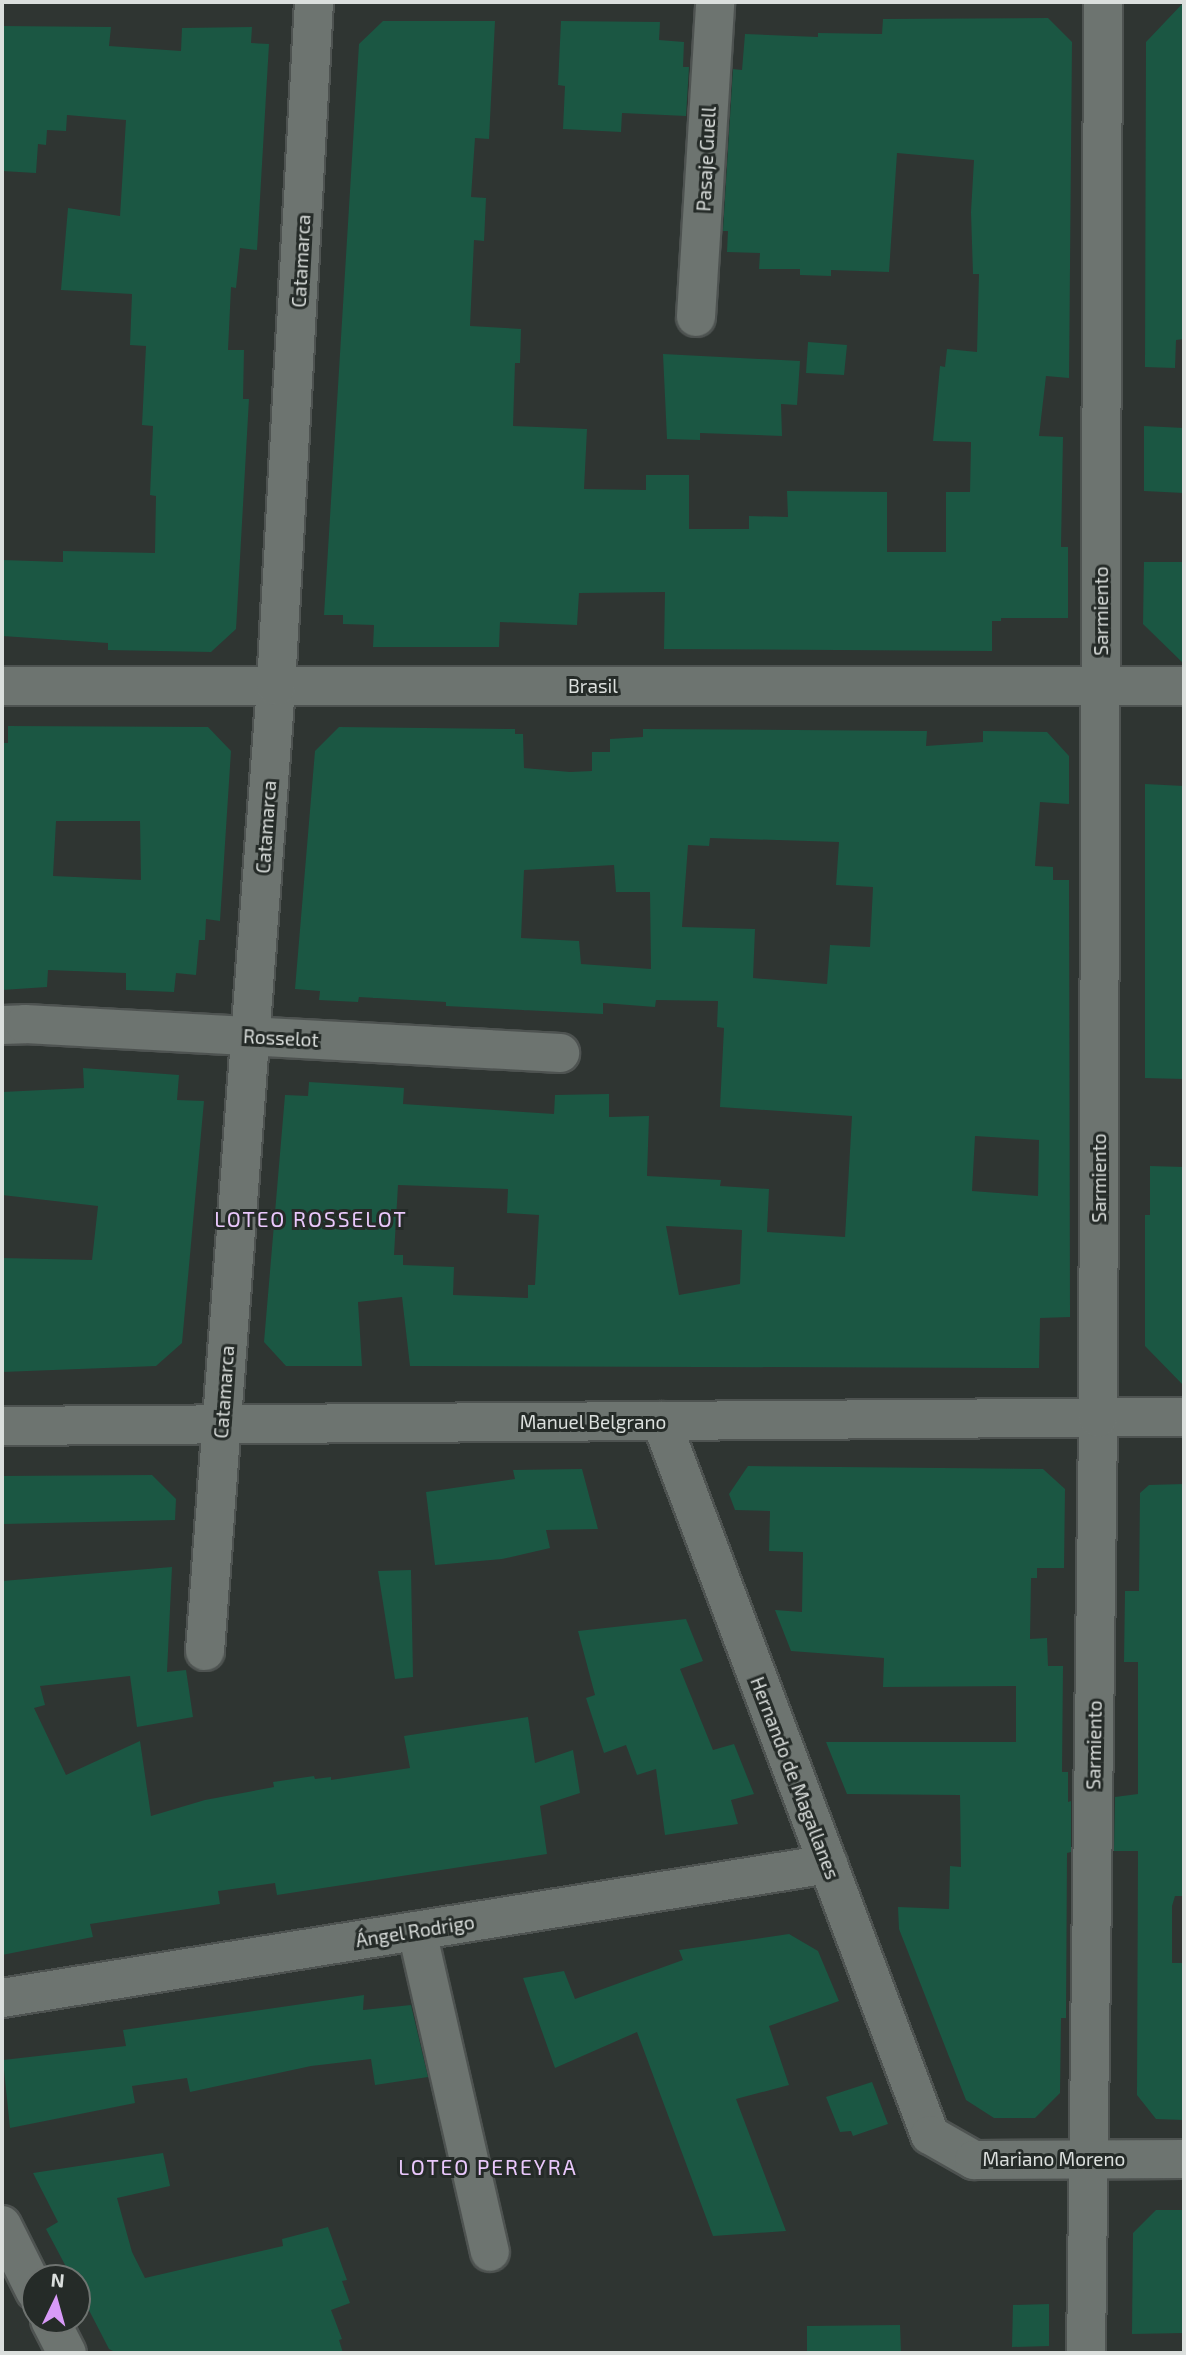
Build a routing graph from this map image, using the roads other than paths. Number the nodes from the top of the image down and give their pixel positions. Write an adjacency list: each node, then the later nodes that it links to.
1 (314, 2): 6 (street, Catamarca)
2 (715, 2): 4 (street, Pasaje Guell)
3 (1103, 2): 7 (street, Sarmiento)
4 (696, 317)
5 (2, 686): 6 (street, Brasil)
6 (276, 686): 7 (street, Brasil); 10 (street, Catamarca)
7 (1101, 686): 8 (street, Brasil); 13 (street, Sarmiento)
8 (1184, 686)
9 (2, 1025): 10 (street, Rosselot)
10 (251, 1036): 11 (street, Rosselot); 15 (street, Catamarca)
11 (560, 1053)
12 (1184, 1417): 13 (street, Manuel Belgrano)
13 (1098, 1418): 14 (street, Manuel Belgrano); 23 (street, Sarmiento)
14 (661, 1421): 15 (street, Manuel Belgrano); 18 (street, Hernando de Magallanes)
15 (221, 1425): 16 (street, Manuel Belgrano); 17 (street, Catamarca)
16 (2, 1426)
17 (205, 1651)
18 (828, 1864): 19 (street, Ángel Rodrigo); 21 (street, Hernando de Magallanes)
19 (417, 1931): 20 (street, Ángel Rodrigo); 25 (street)
20 (2, 1998)
21 (930, 2135): 23 (street, Mariano Moreno)
22 (1184, 2159): 23 (street, Mariano Moreno)
23 (1088, 2160): 29 (street, Sarmiento)
24 (2, 2225): 26 (street)
25 (490, 2252)
26 (22, 2264)
27 (57, 2334): 28 (street)
28 (67, 2353)
29 (1086, 2353)

